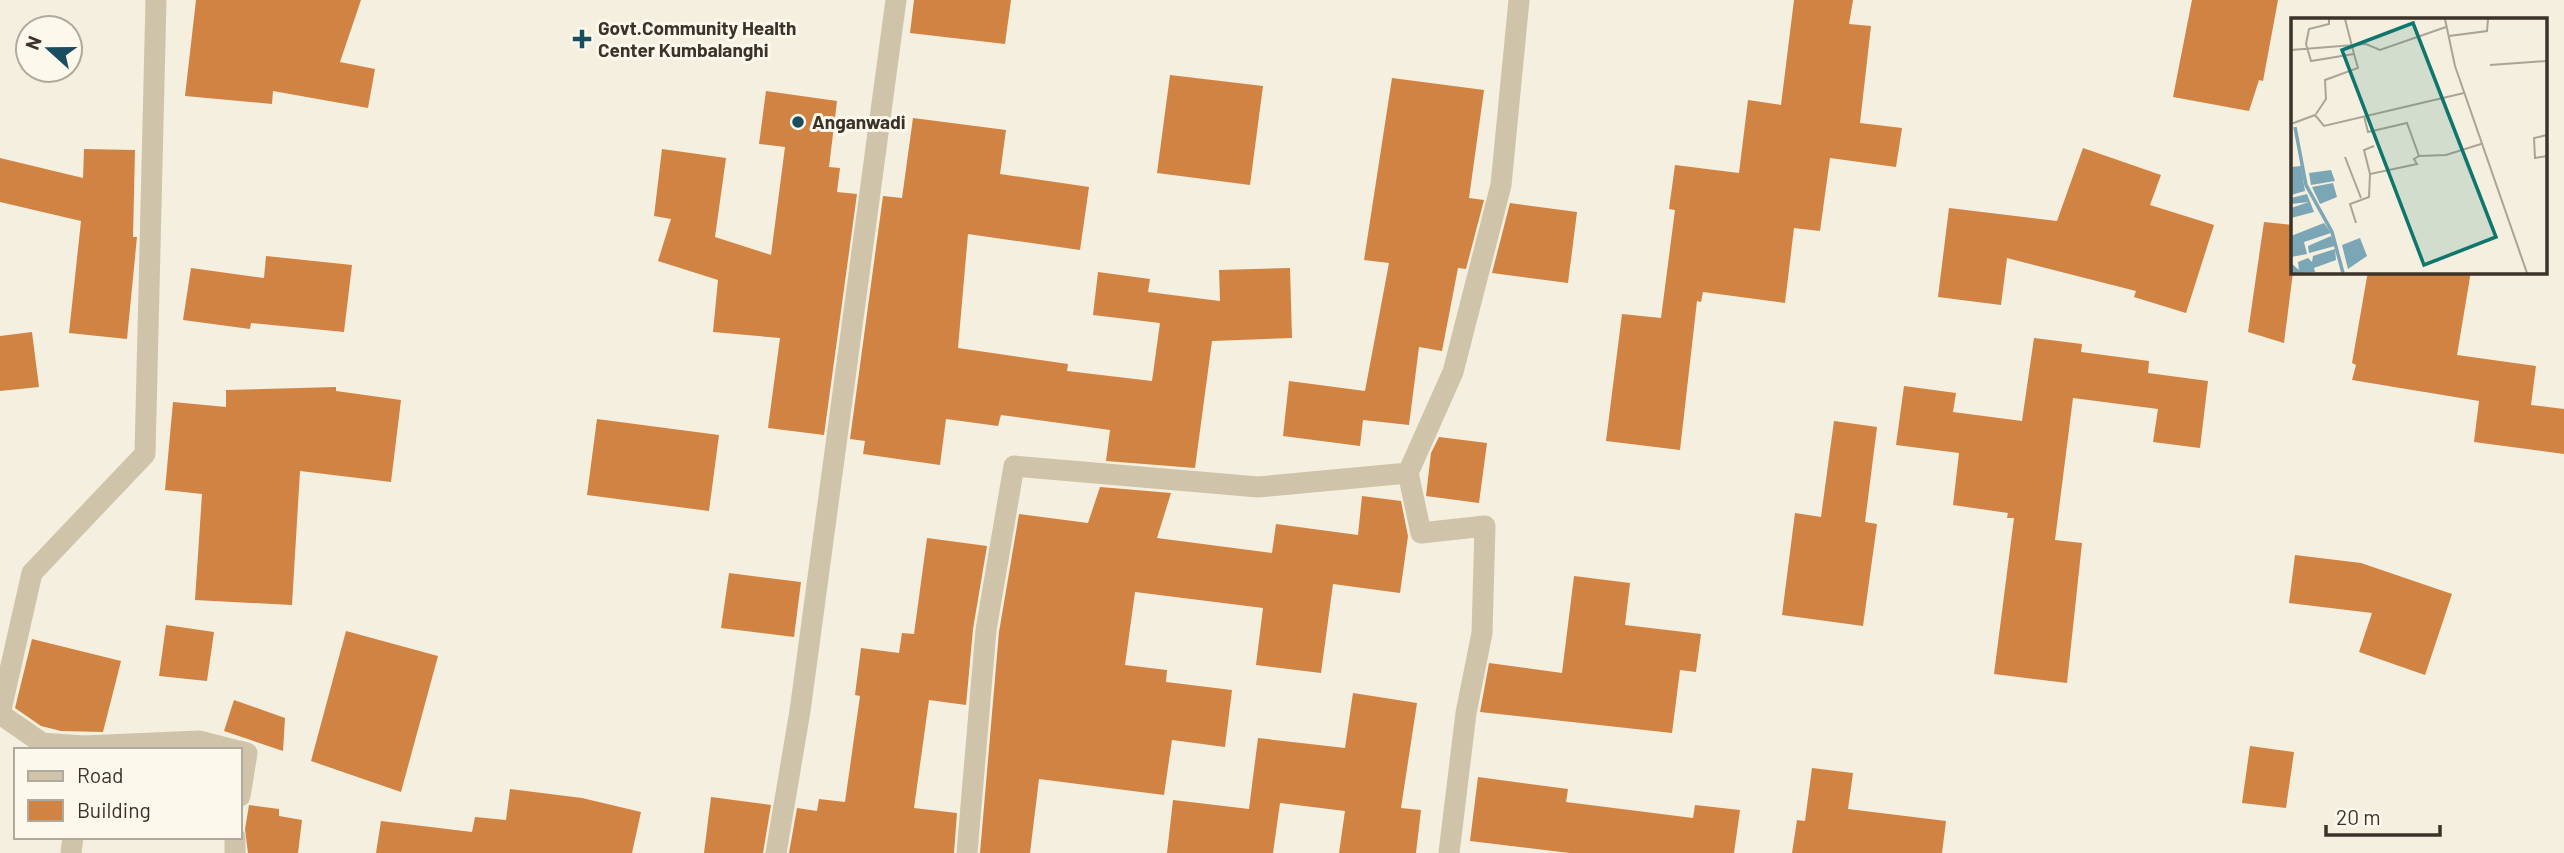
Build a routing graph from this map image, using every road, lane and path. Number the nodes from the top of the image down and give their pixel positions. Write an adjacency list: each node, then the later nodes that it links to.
1 (156, 0): 5 (street)
2 (895, 0): 10 (street)
3 (1519, 0): 4 (street)
4 (1408, 473): 11 (street); 12 (street)
5 (0, 714): 6 (street)
6 (83, 748): 7 (street)
7 (226, 748)
8 (242, 752): 9 (street)
9 (242, 784)
10 (776, 853)
11 (967, 853)
12 (1450, 853)

